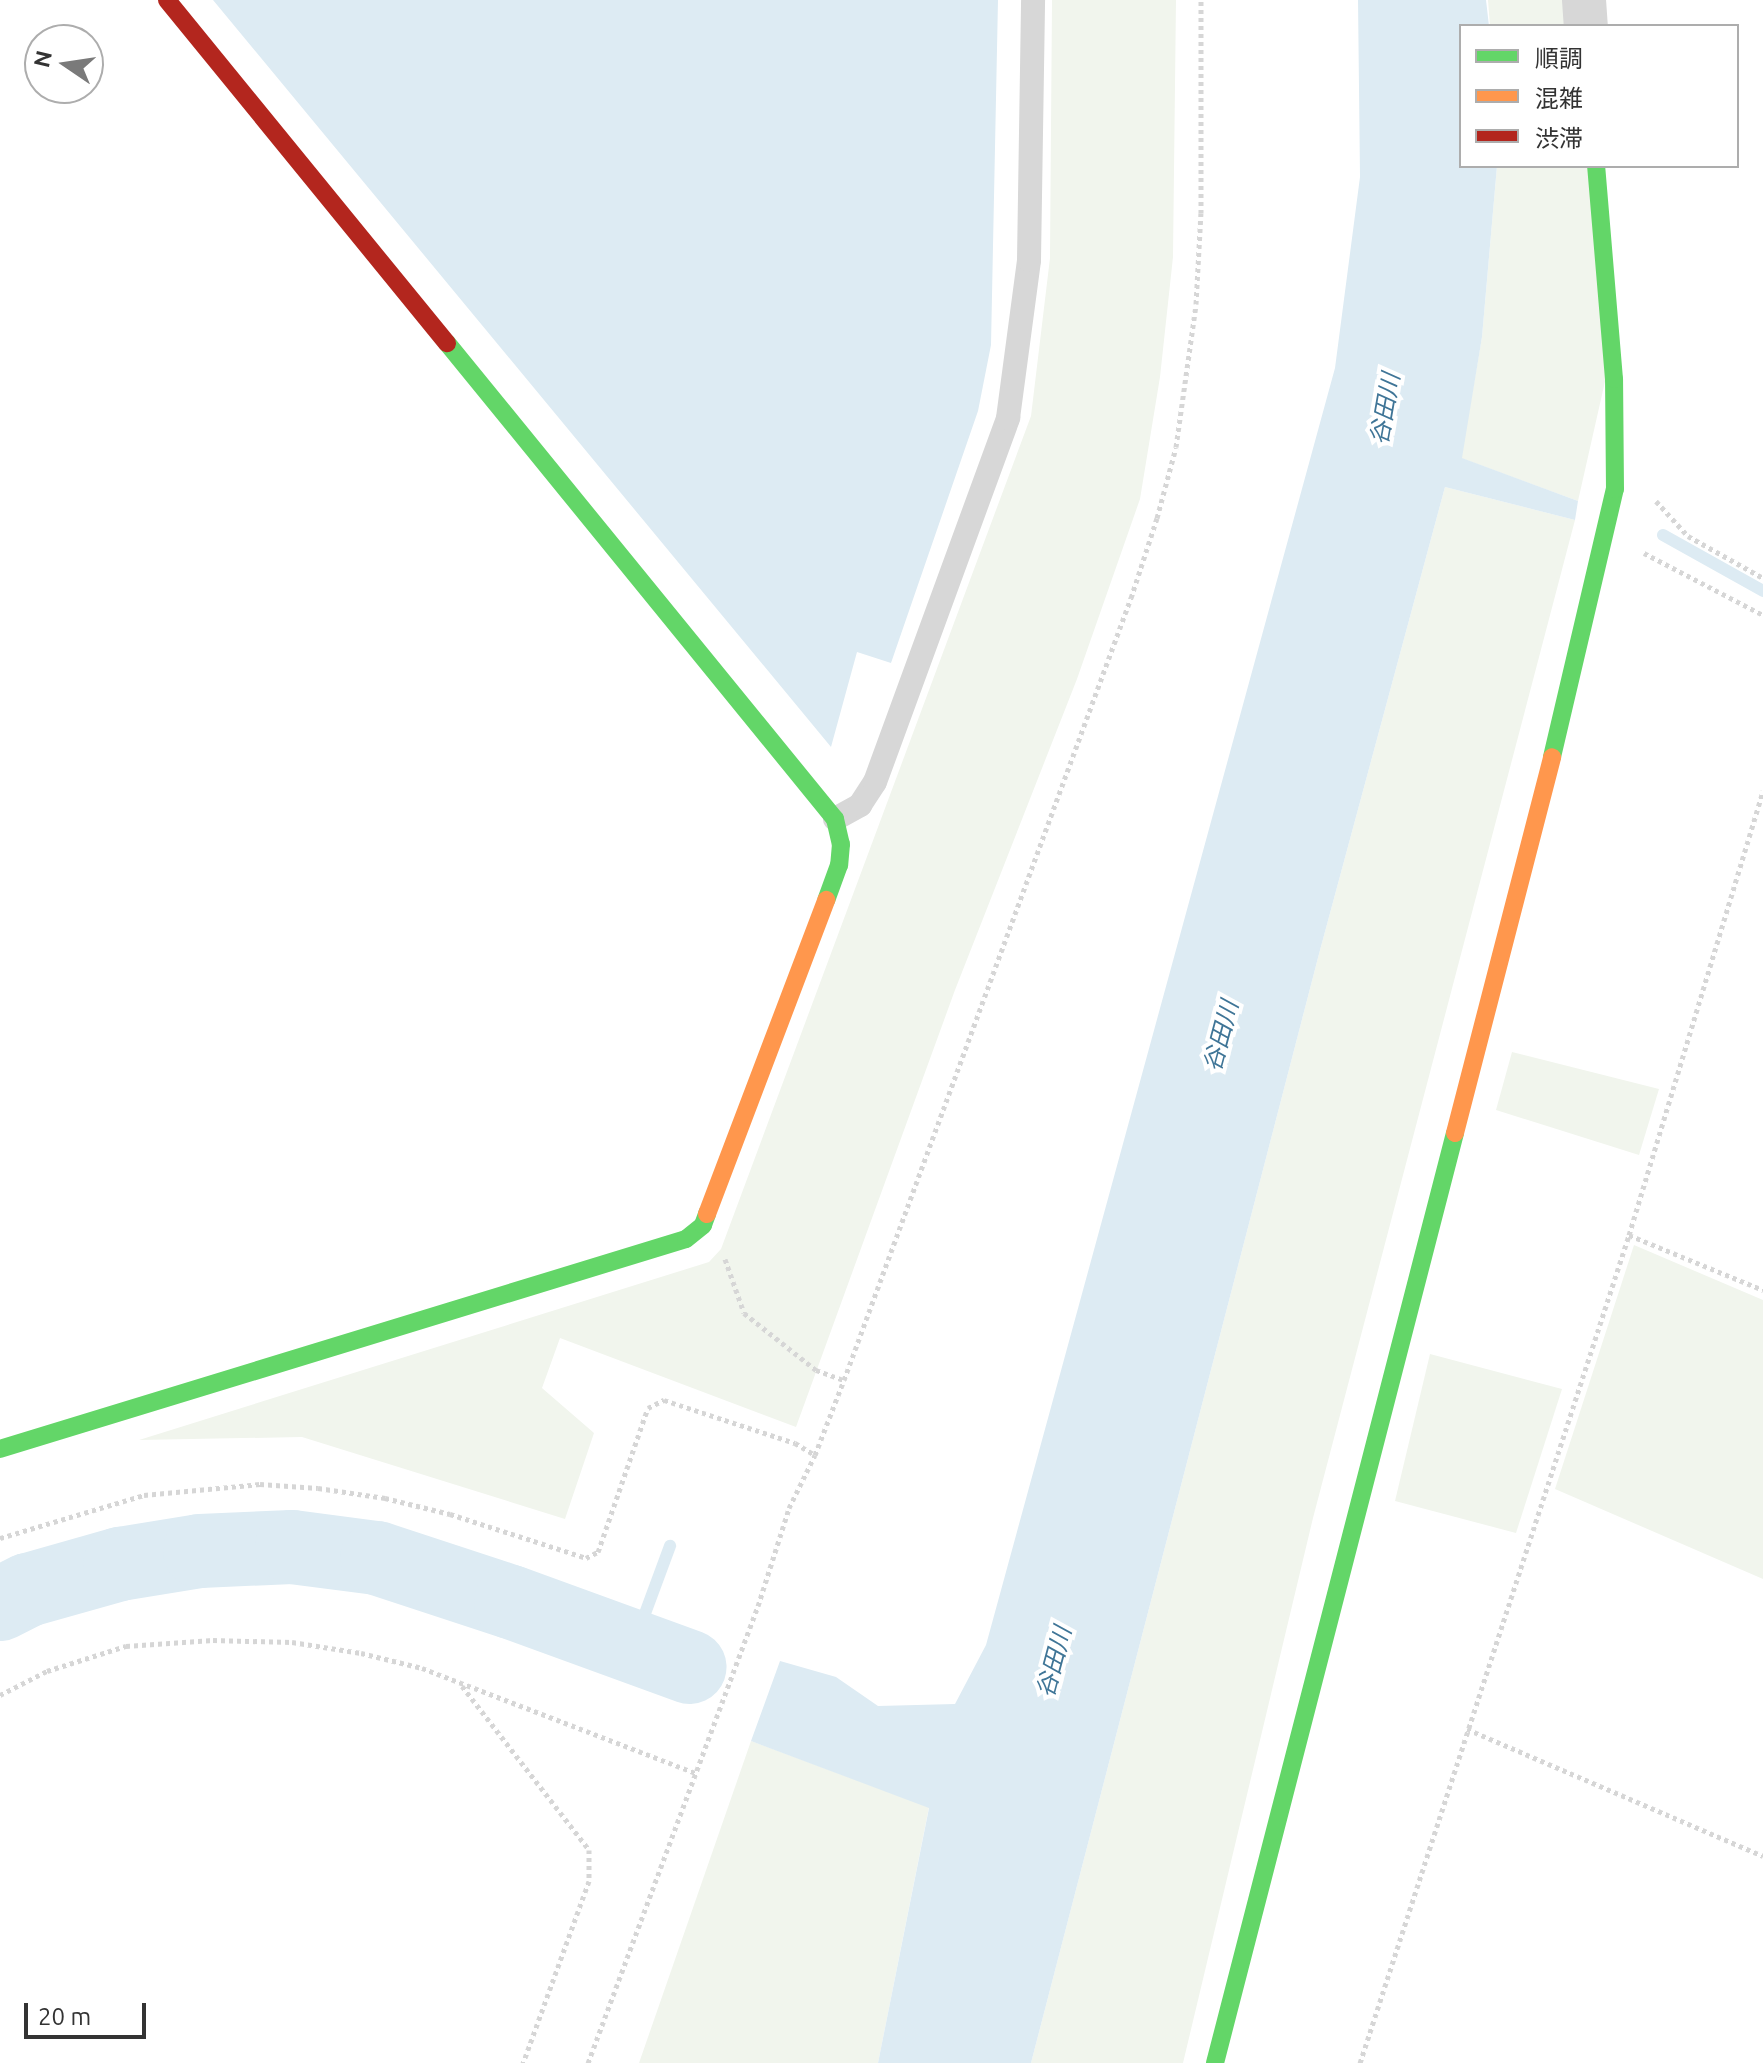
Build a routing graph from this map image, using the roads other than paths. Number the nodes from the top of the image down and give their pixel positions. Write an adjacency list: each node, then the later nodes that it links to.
1 (167, 0): 6 (street)
2 (1033, 0): 6 (lane)
3 (1584, 0): 4 (street)
4 (1586, 24)
5 (1596, 168): 8 (street)
6 (835, 819): 7 (street)
7 (0, 1449)
8 (1215, 2063)

